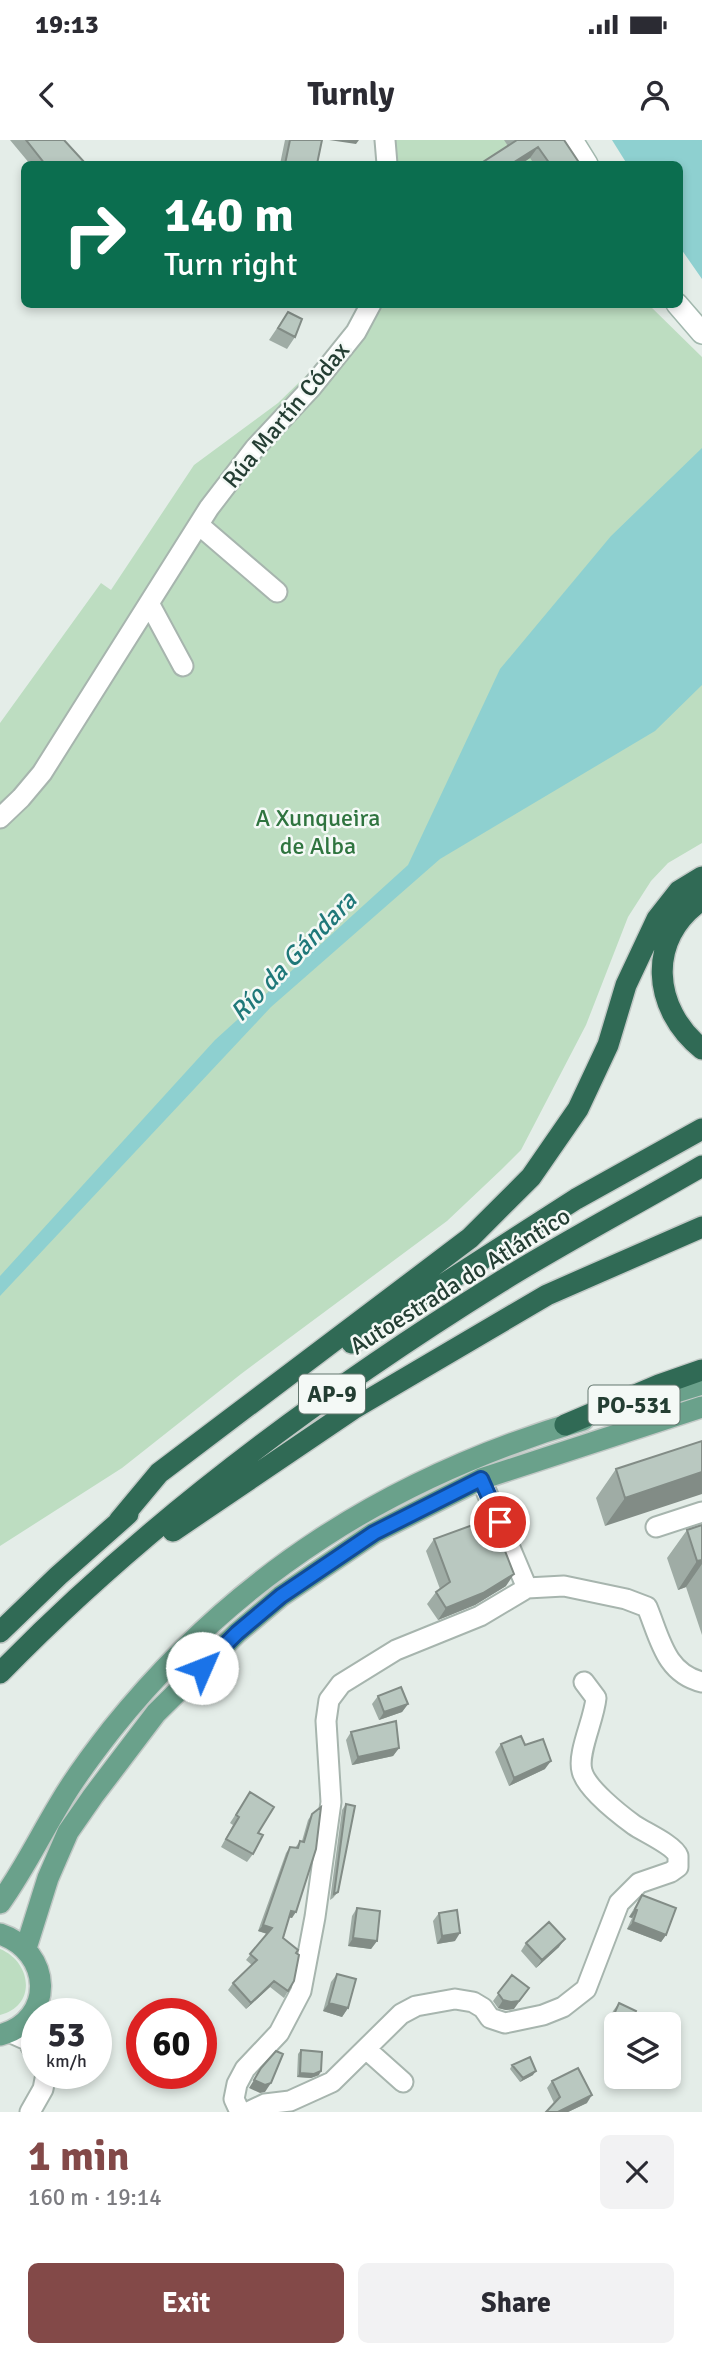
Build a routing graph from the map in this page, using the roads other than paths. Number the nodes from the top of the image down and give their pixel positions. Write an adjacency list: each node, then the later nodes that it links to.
1 (385, 140): 3 (street)
2 (572, 140): 4 (main road)
3 (387, 161)
4 (585, 161)
5 (369, 308): 8 (street, Rúa Martín Códax)
6 (680, 308): 7 (main road)
7 (702, 333)
8 (199, 525): 9 (street); 10 (street, Rúa Martín Códax)
9 (277, 592)
10 (149, 603): 11 (street); 12 (street, Rúa Martín Códax)
11 (183, 666)
12 (0, 818)
13 (702, 877): 25 (highway)
14 (702, 900): 15 (highway)
15 (702, 1049)
16 (702, 1129): 25 (highway, Autoestrada do Atlántico / AP-9)
17 (702, 1166): 28 (highway, Autoestrada do Atlántico / AP-9)
18 (702, 1227): 28 (highway)
19 (702, 1370): 22 (highway)
20 (702, 1384): 22 (main road, PO-531)
21 (702, 1407): 23 (main road, PO-531)
22 (565, 1425): 33 (main road, PO-531)
23 (481, 1479): 27 (street); 35 (main road, PO-531)
24 (702, 1512): 26 (street)
25 (119, 1521): 29 (highway, Autoestrada do Atlántico / AP-9)
26 (656, 1527)
27 (527, 1588): 32 (street); 44 (street)
28 (68, 1605): 30 (highway, Autoestrada do Atlántico / AP-9)
29 (0, 1632)
30 (0, 1673)
31 (584, 1682): 40 (street)
32 (702, 1682)
33 (0, 1903)
34 (0, 1934): 35 (main road)
35 (26, 1948): 36 (main road)
36 (39, 1998)
37 (21, 2022): 38 (main road)
38 (3, 2034): 39 (street)
39 (21, 2038)
40 (366, 2049): 41 (street); 45 (street)
41 (404, 2082)
42 (41, 2089): 43 (street)
43 (30, 2112)
44 (240, 2112)
45 (248, 2112)

